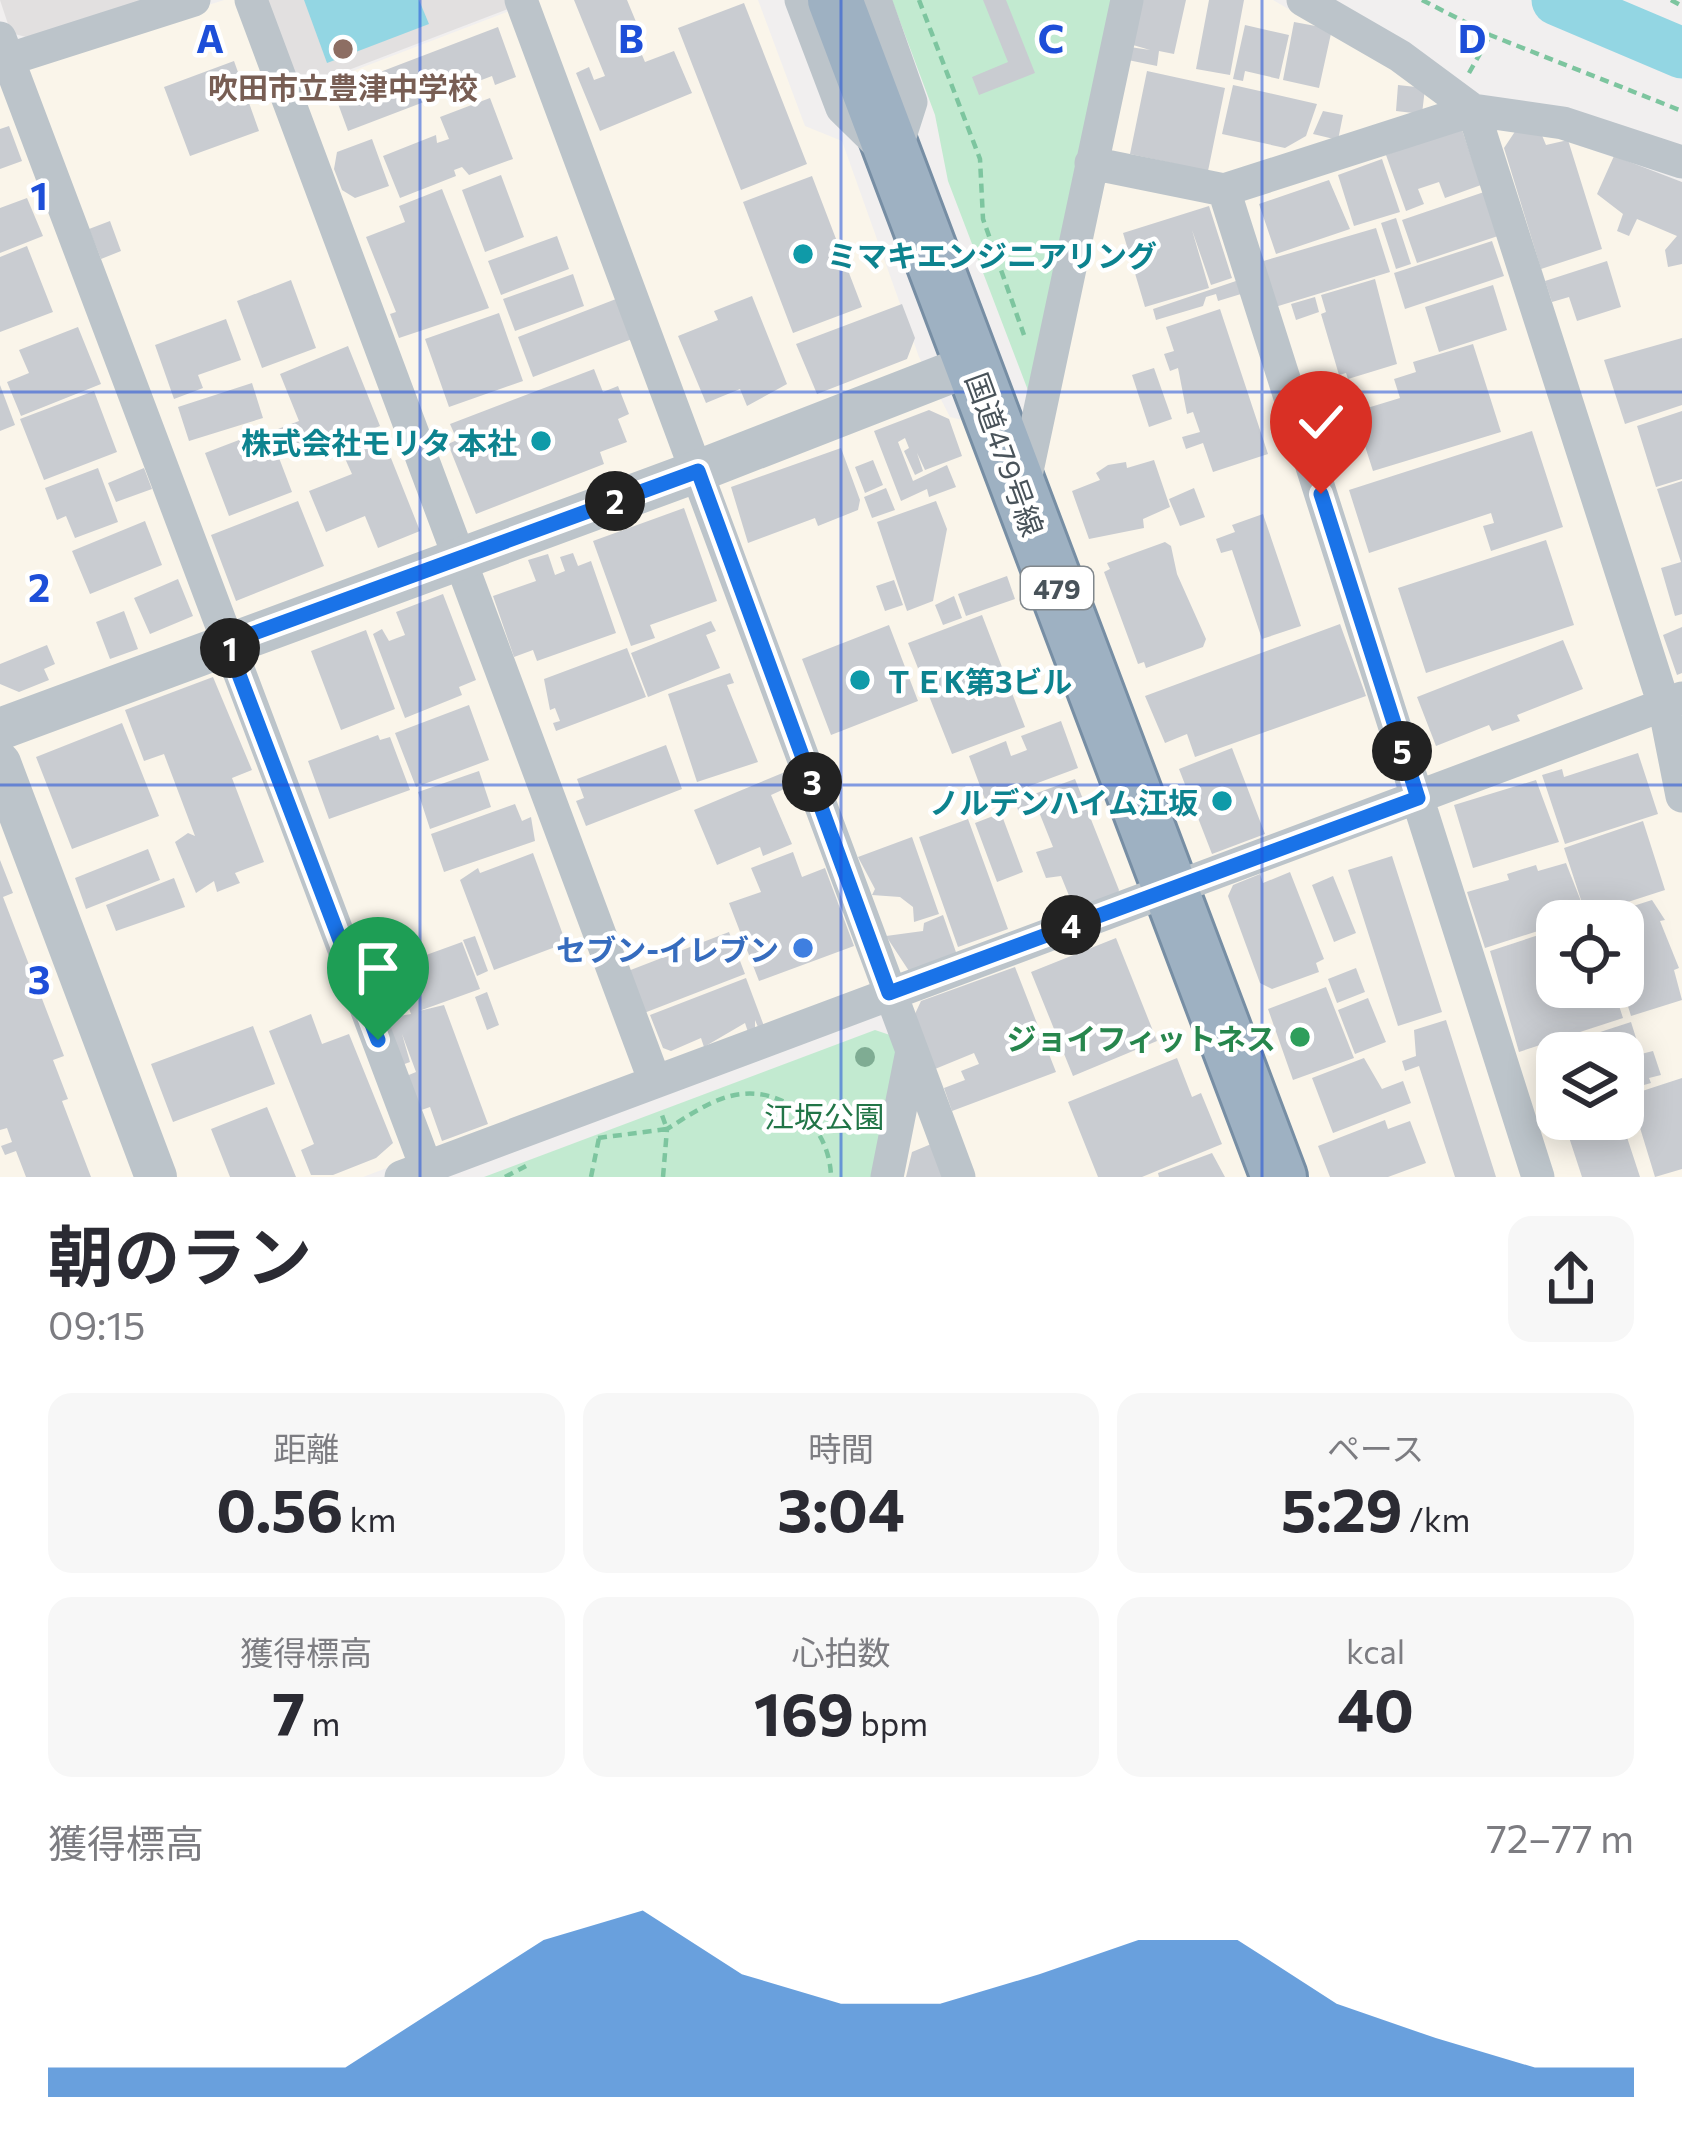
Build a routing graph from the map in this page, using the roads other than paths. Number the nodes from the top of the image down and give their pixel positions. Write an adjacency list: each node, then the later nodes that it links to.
1 (194, 0): 9 (street)
2 (251, 0): 18 (street)
3 (521, 0): 16 (street)
4 (801, 0): 11 (street)
5 (835, 0): 11 (highway, 国道479号線 / 479)
6 (875, 0): 11 (street)
7 (1127, 0): 13 (street)
8 (1303, 0): 10 (street)
9 (3, 53): 19 (street)
10 (1464, 104): 12 (street); 14 (street); 20 (street)
11 (893, 158): 15 (highway, 国道479号線 / 479)
12 (1682, 162)
13 (1091, 163): 14 (street); 17 (street)
14 (1224, 190): 24 (street)
15 (973, 364): 16 (street); 17 (highway, 国道479号線 / 479)
16 (698, 471): 18 (street); 26 (street)
17 (1022, 496): 25 (highway, 国道479号線 / 479)
18 (460, 556): 19 (street); 28 (street)
19 (227, 643): 21 (street); 29 (street)
20 (1673, 702): 23 (street); 24 (street)
21 (0, 729)
22 (0, 764): 30 (street)
23 (1682, 796)
24 (1418, 798): 25 (street); 34 (street)
25 (1171, 887): 26 (street); 33 (highway, 国道479号線 / 479)
26 (889, 993): 27 (street); 28 (street)
27 (912, 1054): 31 (street); 32 (street)
28 (656, 1092): 29 (street)
29 (413, 1172)
30 (155, 1177)
31 (887, 1177)
32 (959, 1177)
33 (1280, 1177)
34 (1538, 1177)

